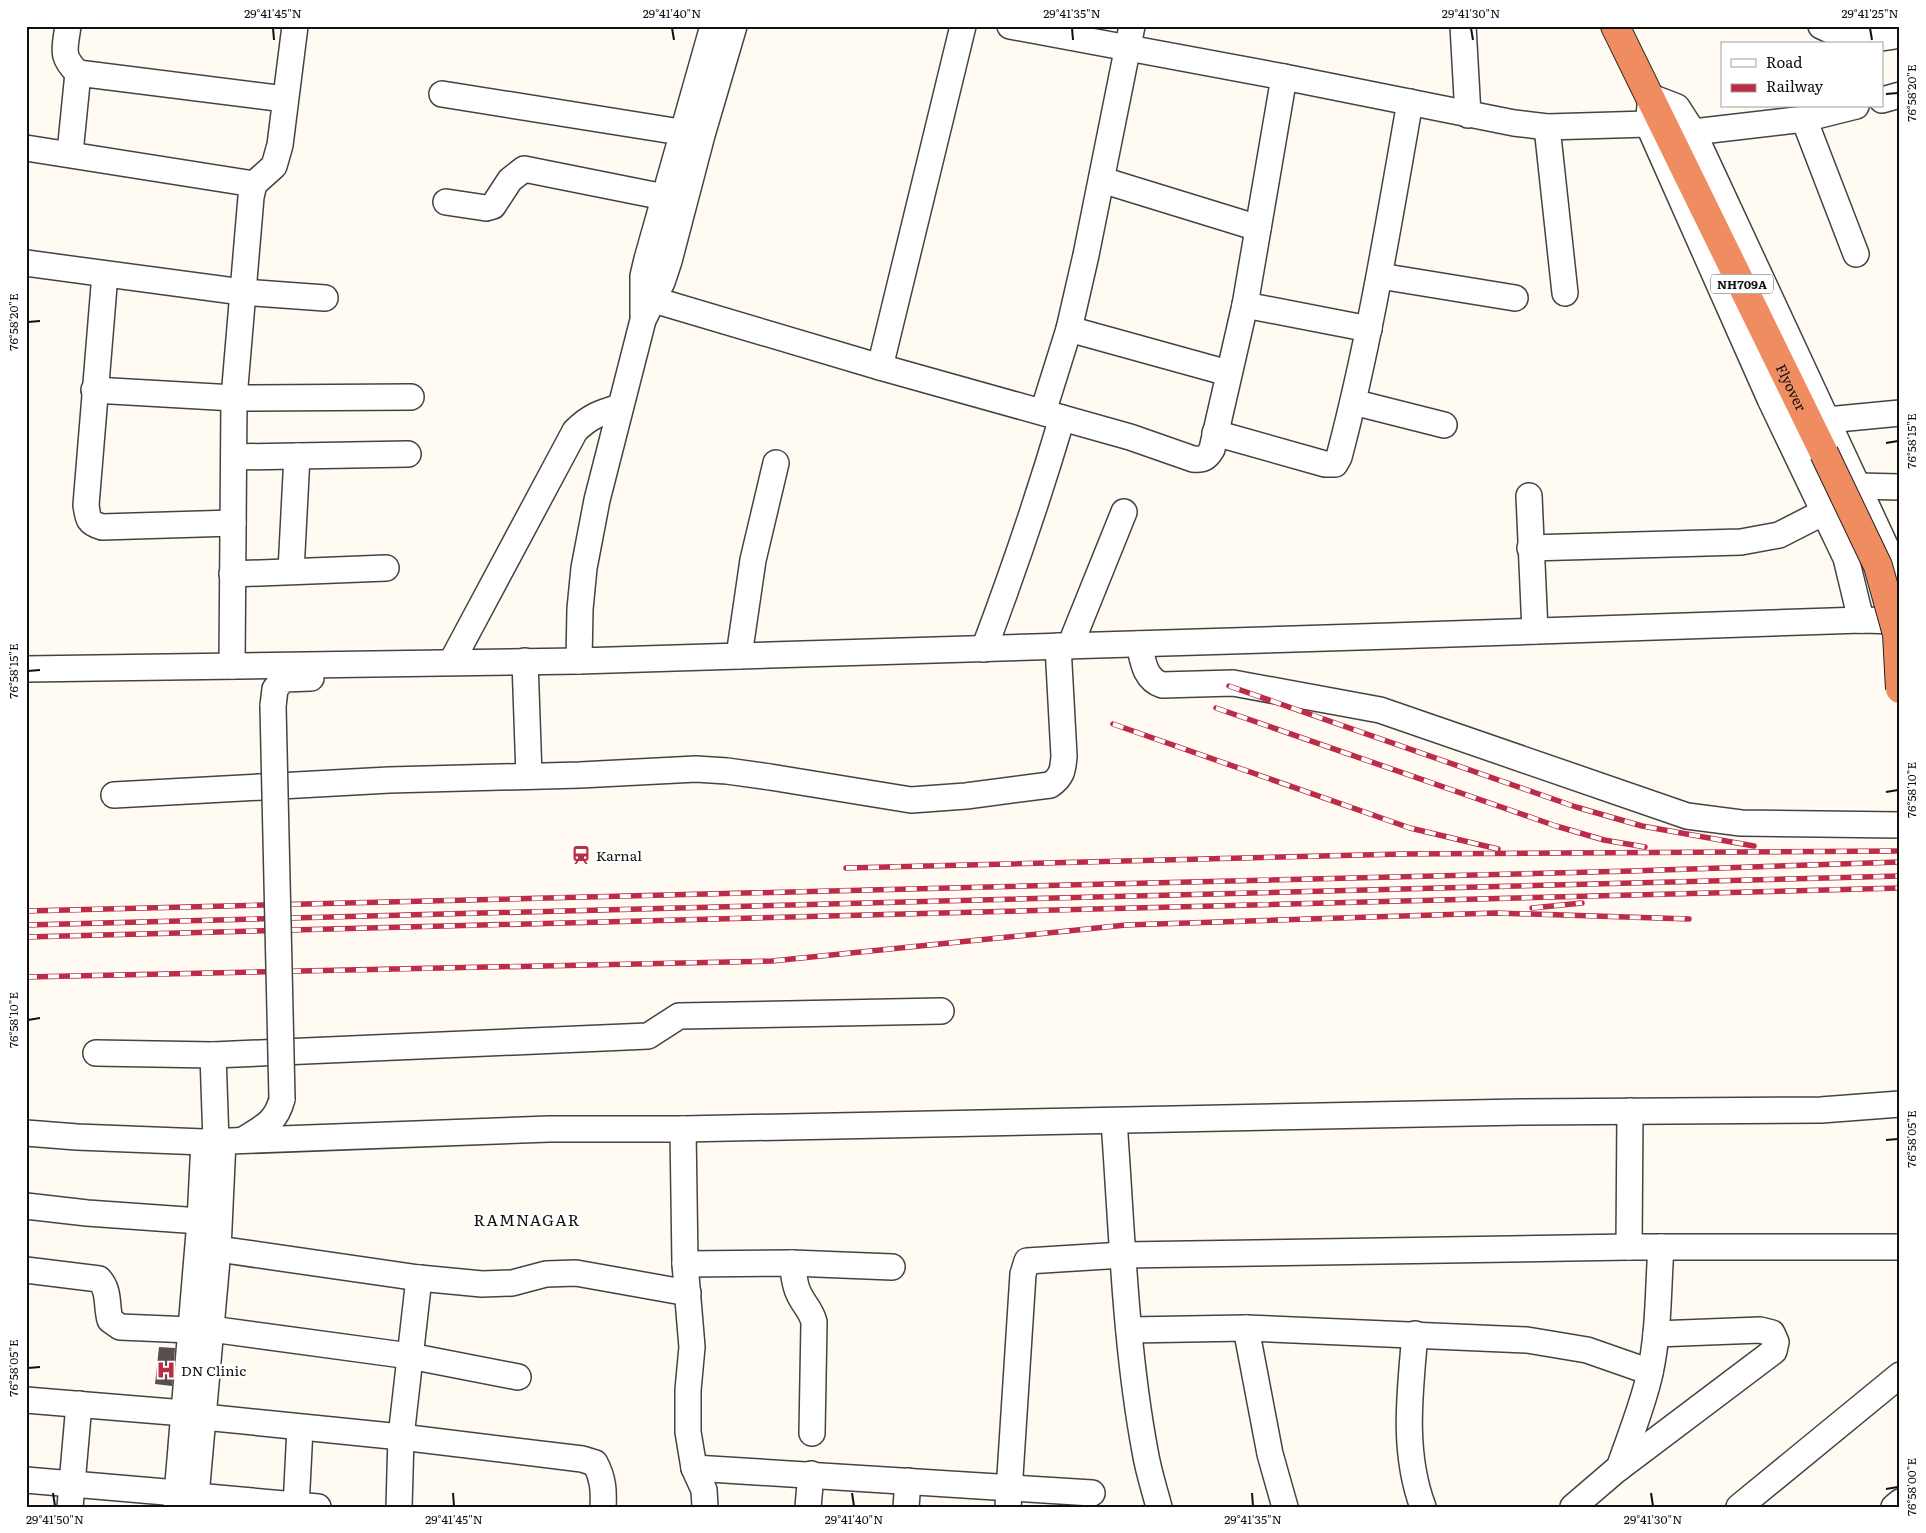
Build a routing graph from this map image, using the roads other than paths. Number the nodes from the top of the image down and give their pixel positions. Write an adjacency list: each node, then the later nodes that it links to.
1 (68, 26): 12 (street)
2 (295, 26): 16 (street)
3 (713, 26): 25 (street)
4 (734, 26): 25 (street)
5 (963, 26): 45 (street)
6 (1010, 26): 11 (street)
7 (1463, 26): 21 (street)
8 (1821, 26): 10 (street)
9 (1621, 33): 20 (highway, NH709A)
10 (1900, 35)
11 (1130, 37): 13 (street); 28 (street)
12 (78, 74): 16 (street); 27 (street)
13 (1284, 78): 18 (street); 32 (street)
14 (442, 94): 25 (street)
15 (1900, 95): 17 (street)
16 (285, 98): 29 (street)
17 (1884, 99)
18 (1410, 102): 21 (street); 36 (street)
19 (1848, 108): 22 (street)
20 (1653, 112): 23 (street); 24 (street); 65 (street); 85 (highway, Flyover / NH709A, bridge)
21 (1468, 115): 23 (street)
22 (1804, 119): 24 (street); 33 (street)
23 (1547, 127): 38 (street)
24 (1693, 132): 54 (street)
25 (692, 134): 30 (street); 42 (street)
26 (26, 148): 27 (street)
27 (70, 153): 29 (street)
28 (1102, 180): 32 (street); 43 (street)
29 (254, 184): 37 (street)
30 (664, 197): 31 (street); 42 (street)
31 (446, 202)
32 (1258, 228): 41 (street)
33 (1856, 254)
34 (26, 263): 35 (street)
35 (105, 274): 37 (street); 47 (street)
36 (1380, 276): 40 (street); 44 (street)
37 (242, 292): 39 (street); 49 (street)
38 (1565, 292)
39 (326, 298)
40 (1514, 298)
41 (1245, 305): 44 (street); 46 (street)
42 (648, 310): 45 (street); 51 (street)
43 (1069, 329): 46 (street); 53 (street)
44 (1369, 329): 50 (street)
45 (880, 367): 53 (street)
46 (1228, 372): 56 (street)
47 (94, 390): 49 (street); 66 (street)
48 (411, 397): 49 (street)
49 (234, 398): 59 (street)
50 (1353, 402): 55 (street); 56 (street)
51 (620, 407): 80 (street); 82 (street)
52 (1900, 413): 54 (street)
53 (1052, 415): 56 (street); 78 (street)
54 (1827, 420): 61 (street)
55 (1444, 425)
56 (1215, 433)
57 (408, 454): 58 (street)
58 (297, 456): 59 (street); 70 (street)
59 (234, 458): 66 (street)
60 (776, 463): 79 (street)
61 (1856, 486): 62 (street); 67 (street)
62 (1900, 487)
63 (1529, 496): 68 (street)
64 (1124, 512): 77 (street)
65 (1824, 512): 68 (street); 73 (street)
66 (233, 523): 71 (street)
67 (1890, 534): 72 (street)
68 (1530, 548): 75 (street)
69 (386, 568): 70 (street)
70 (290, 571): 71 (street)
71 (232, 574): 83 (street)
72 (1900, 584)
73 (1861, 620): 74 (street); 75 (street)
74 (1900, 621)
75 (1535, 631): 76 (street)
76 (1139, 644): 77 (street); 88 (street)
77 (1064, 646): 78 (street); 86 (street)
78 (984, 648): 79 (street)
79 (739, 656): 82 (street)
80 (452, 661): 81 (street); 83 (street)
81 (517, 661): 82 (street); 86 (street); 97 (street, bridge)
82 (579, 661)
83 (232, 666): 84 (street)
84 (26, 669)
85 (1900, 689)
86 (528, 776): 87 (street)
87 (114, 795)
88 (1900, 825)
89 (941, 1011): 91 (street)
90 (96, 1053): 91 (street)
91 (213, 1054): 97 (street)
92 (1900, 1104): 93 (street)
93 (1630, 1111): 94 (street); 100 (street)
94 (1114, 1121): 95 (street); 104 (street)
95 (683, 1129): 97 (street); 106 (street)
96 (26, 1133): 97 (street)
97 (222, 1141): 99 (street); 103 (street)
98 (26, 1206): 99 (street)
99 (200, 1221): 112 (street)
100 (1629, 1247): 101 (street); 104 (street)
101 (1661, 1247): 102 (street); 115 (street)
102 (1900, 1248)
103 (218, 1249): 109 (street); 112 (street)
104 (1123, 1255): 113 (street); 133 (street)
105 (792, 1263): 106 (street); 107 (street); 124 (street)
106 (685, 1264): 110 (street)
107 (892, 1267)
108 (26, 1270): 112 (street)
109 (419, 1278): 110 (street); 116 (street)
110 (688, 1293): 126 (street)
111 (1246, 1328): 113 (street); 114 (street); 143 (street)
112 (201, 1329): 116 (street); 122 (street)
113 (1129, 1330): 142 (street)
114 (1415, 1334): 117 (street); 144 (street)
115 (1656, 1334): 117 (street); 127 (street)
116 (410, 1356): 119 (street); 125 (street)
117 (1650, 1372): 127 (street)
118 (1900, 1375): 146 (street)
119 (518, 1377)
120 (26, 1400): 121 (street)
121 (79, 1404): 122 (street); 132 (street)
122 (194, 1415): 123 (street); 134 (street)
123 (300, 1428): 125 (street); 136 (street)
124 (812, 1433)
125 (401, 1437): 137 (street); 138 (street)
126 (694, 1468): 128 (street); 139 (street)
127 (1619, 1468): 145 (street)
128 (811, 1474): 130 (street); 140 (street)
129 (26, 1480): 132 (street)
130 (908, 1481): 133 (street); 141 (street)
131 (1092, 1493): 133 (street)
132 (71, 1495): 134 (street)
133 (1009, 1497)
134 (186, 1501): 136 (street)
135 (1900, 1502): 147 (street)
136 (303, 1506)
137 (398, 1507)
138 (603, 1507)
139 (705, 1507)
140 (808, 1507)
141 (906, 1507)
142 (1159, 1507)
143 (1285, 1507)
144 (1423, 1507)
145 (1573, 1507)
146 (1739, 1507)
147 (1894, 1507)

